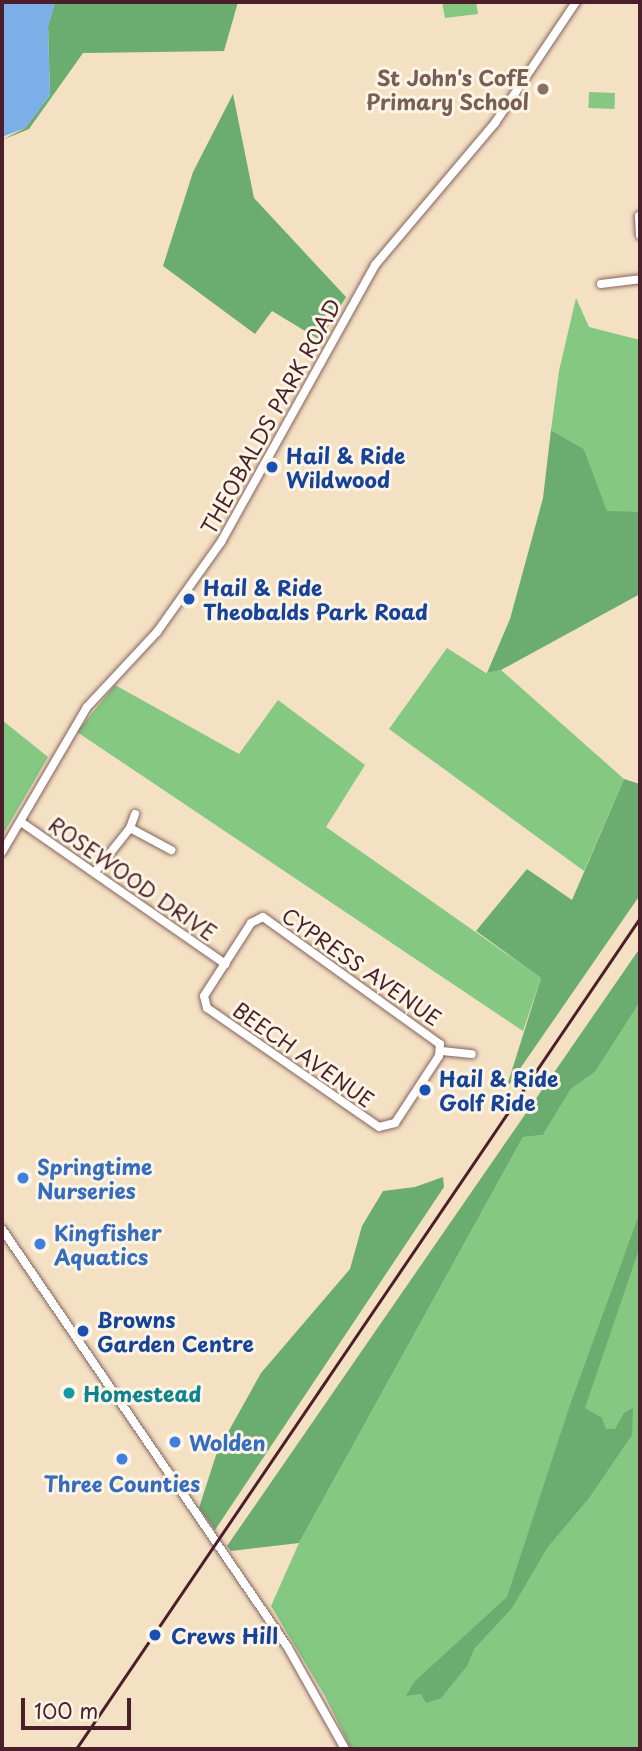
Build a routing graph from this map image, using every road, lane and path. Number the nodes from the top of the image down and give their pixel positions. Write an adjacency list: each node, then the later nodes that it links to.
1 (576, 2): 7 (street, THEOBALDS PARK ROAD)
2 (639, 216): 3 (street)
3 (640, 234)
4 (640, 279): 5 (street)
5 (601, 284)
6 (135, 814): 8 (street)
7 (21, 821): 10 (street, THEOBALDS PARK ROAD); 11 (street, ROSEWOOD DRIVE)
8 (130, 828): 9 (street); 11 (street)
9 (171, 850)
10 (2, 852)
11 (95, 872): 12 (street, ROSEWOOD DRIVE)
12 (225, 964): 13 (street, CYPRESS AVENUE); 13 (street, BEECH AVENUE)
13 (442, 1051): 14 (street)
14 (472, 1054)
15 (2, 1229): 16 (street)
16 (345, 1749)

